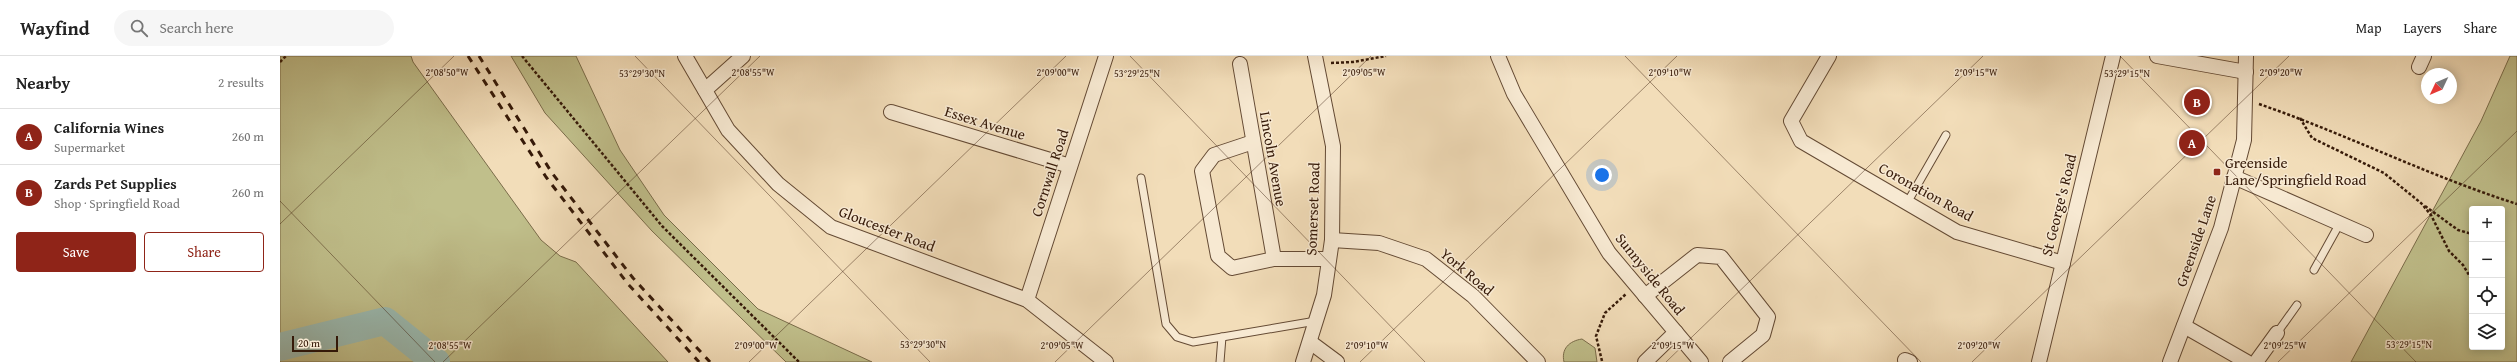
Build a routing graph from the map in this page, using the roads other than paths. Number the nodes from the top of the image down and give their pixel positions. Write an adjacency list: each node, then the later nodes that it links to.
1 (685, 56): 12 (street, Gloucester Road)
2 (743, 56): 12 (street)
3 (1106, 56): 16 (street, Cornwall Road)
4 (1498, 56): 27 (street, Sunnyside Road)
5 (1829, 56): 19 (street, Coronation Road)
6 (2113, 56): 25 (street, St George's Road)
7 (2156, 56): 11 (street)
8 (2246, 56): 11 (street, Greenside Lane)
9 (1316, 60): 22 (street, Somerset Road)
10 (1240, 64): 15 (street, Lincoln Avenue)
11 (2246, 72): 17 (street, Greenside Lane)
12 (704, 90): 28 (street, Gloucester Road)
13 (891, 112): 16 (street, Essex Avenue)
14 (1946, 135): 19 (lane)
15 (1253, 142): 24 (street, Lincoln Avenue); 24 (street)
16 (1070, 166): 28 (street, Cornwall Road)
17 (2234, 176): 20 (street); 31 (street, Greenside Lane)
18 (1141, 178): 34 (lane)
19 (1908, 203): 25 (street, Coronation Road)
20 (2340, 223): 21 (street); 26 (lane)
21 (2366, 235)
22 (1332, 240): 23 (street, Somerset Road); 40 (street, York Road)
23 (1329, 259): 24 (street); 30 (street, Somerset Road)
24 (1274, 260)
25 (2063, 263): 44 (street, St George's Road)
26 (2314, 270)
27 (1641, 291): 32 (street, Sunnyside Road); 43 (street)
28 (1026, 300): 36 (street, Gloucester Road)
29 (2297, 305): 33 (lane)
30 (1316, 321): 34 (lane); 35 (street, Somerset Road)
31 (2184, 326): 45 (street, Greenside Lane); 46 (street)
32 (1676, 332): 41 (street); 42 (street, Sunnyside Road)
33 (2277, 333): 47 (street)
34 (1222, 337): 37 (lane)
35 (1310, 342): 38 (street, Somerset Road); 39 (street)
36 (1106, 362)
37 (1220, 362)
38 (1303, 362)
39 (1337, 362)
40 (1538, 362)
41 (1645, 362)
42 (1701, 362)
43 (1730, 362)
44 (2039, 362)
45 (2170, 362)
46 (2247, 362)
47 (2256, 362)

